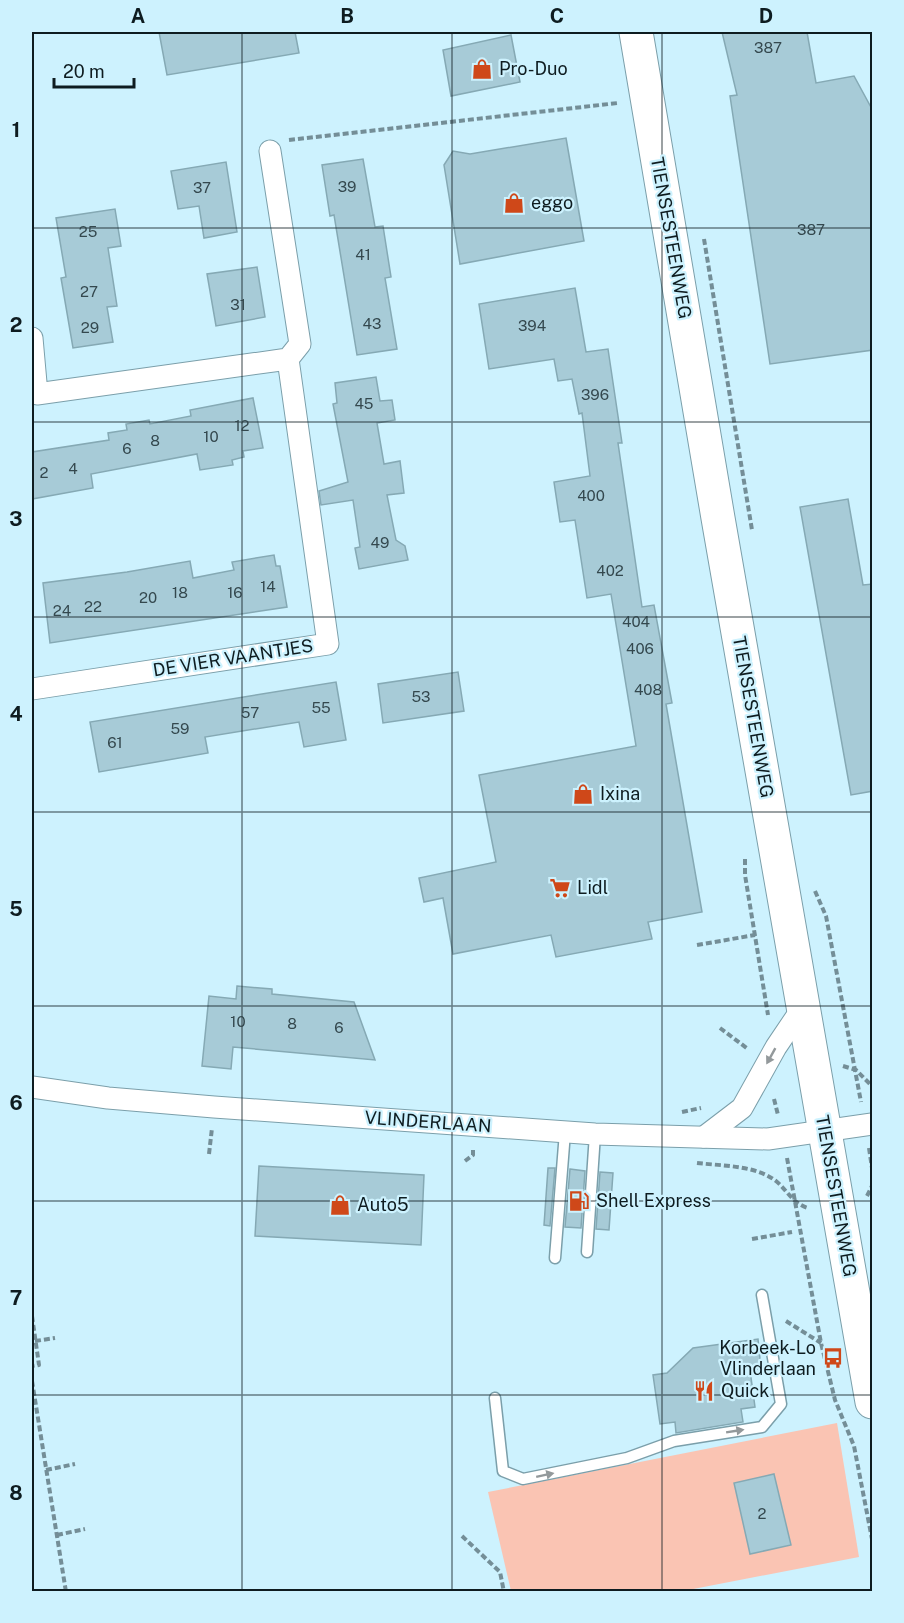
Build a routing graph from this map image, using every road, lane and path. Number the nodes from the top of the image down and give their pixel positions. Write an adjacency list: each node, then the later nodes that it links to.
1 (636, 32): 2 (main road, TIENSESTEENWEG)
2 (647, 100): 3 (path); 12 (main road, TIENSESTEENWEG)
3 (270, 150): 5 (street, DE VIER VAANTJES)
4 (32, 338): 6 (street)
5 (288, 359): 6 (street); 7 (street, DE VIER VAANTJES)
6 (34, 396)
7 (32, 689)
8 (745, 853): 10 (path)
9 (811, 884): 17 (path)
10 (755, 935): 11 (path); 13 (path)
11 (697, 945)
12 (803, 1007): 23 (main road, TIENSESTEENWEG); 26 (street, one-way to 26)
13 (770, 1026)
14 (720, 1028): 15 (path)
15 (754, 1054)
16 (836, 1067): 17 (path)
17 (856, 1070): 18 (path); 20 (path)
18 (873, 1086)
19 (32, 1087): 24 (street, VLINDERLAAN)
20 (860, 1093)
21 (873, 1124): 23 (street, VLINDERLAAN)
22 (212, 1127): 27 (path)
23 (825, 1131): 26 (street, VLINDERLAAN); 45 (main road, TIENSESTEENWEG)
24 (565, 1132): 25 (street, VLINDERLAAN); 35 (lane)
25 (595, 1134): 26 (street, VLINDERLAAN); 34 (lane)
26 (704, 1137)
27 (209, 1154)
28 (788, 1166): 30 (path)
29 (750, 1169): 30 (path)
30 (796, 1204): 31 (path); 41 (path)
31 (816, 1211)
32 (792, 1232): 33 (path)
33 (752, 1239)
34 (587, 1252)
35 (555, 1258)
36 (762, 1295): 38 (lane)
37 (32, 1316): 40 (path)
38 (766, 1317): 41 (path); 44 (lane, one-way to 38)
39 (56, 1338): 40 (path)
40 (35, 1341): 42 (path)
41 (821, 1343): 51 (path)
42 (32, 1366)
43 (32, 1381): 47 (path)
44 (495, 1398)
45 (873, 1402)
46 (75, 1464): 47 (path)
47 (46, 1470): 49 (path)
48 (85, 1530): 49 (path)
49 (57, 1535): 52 (path)
50 (462, 1536): 53 (path)
51 (873, 1539)
52 (66, 1592)
53 (504, 1592)

